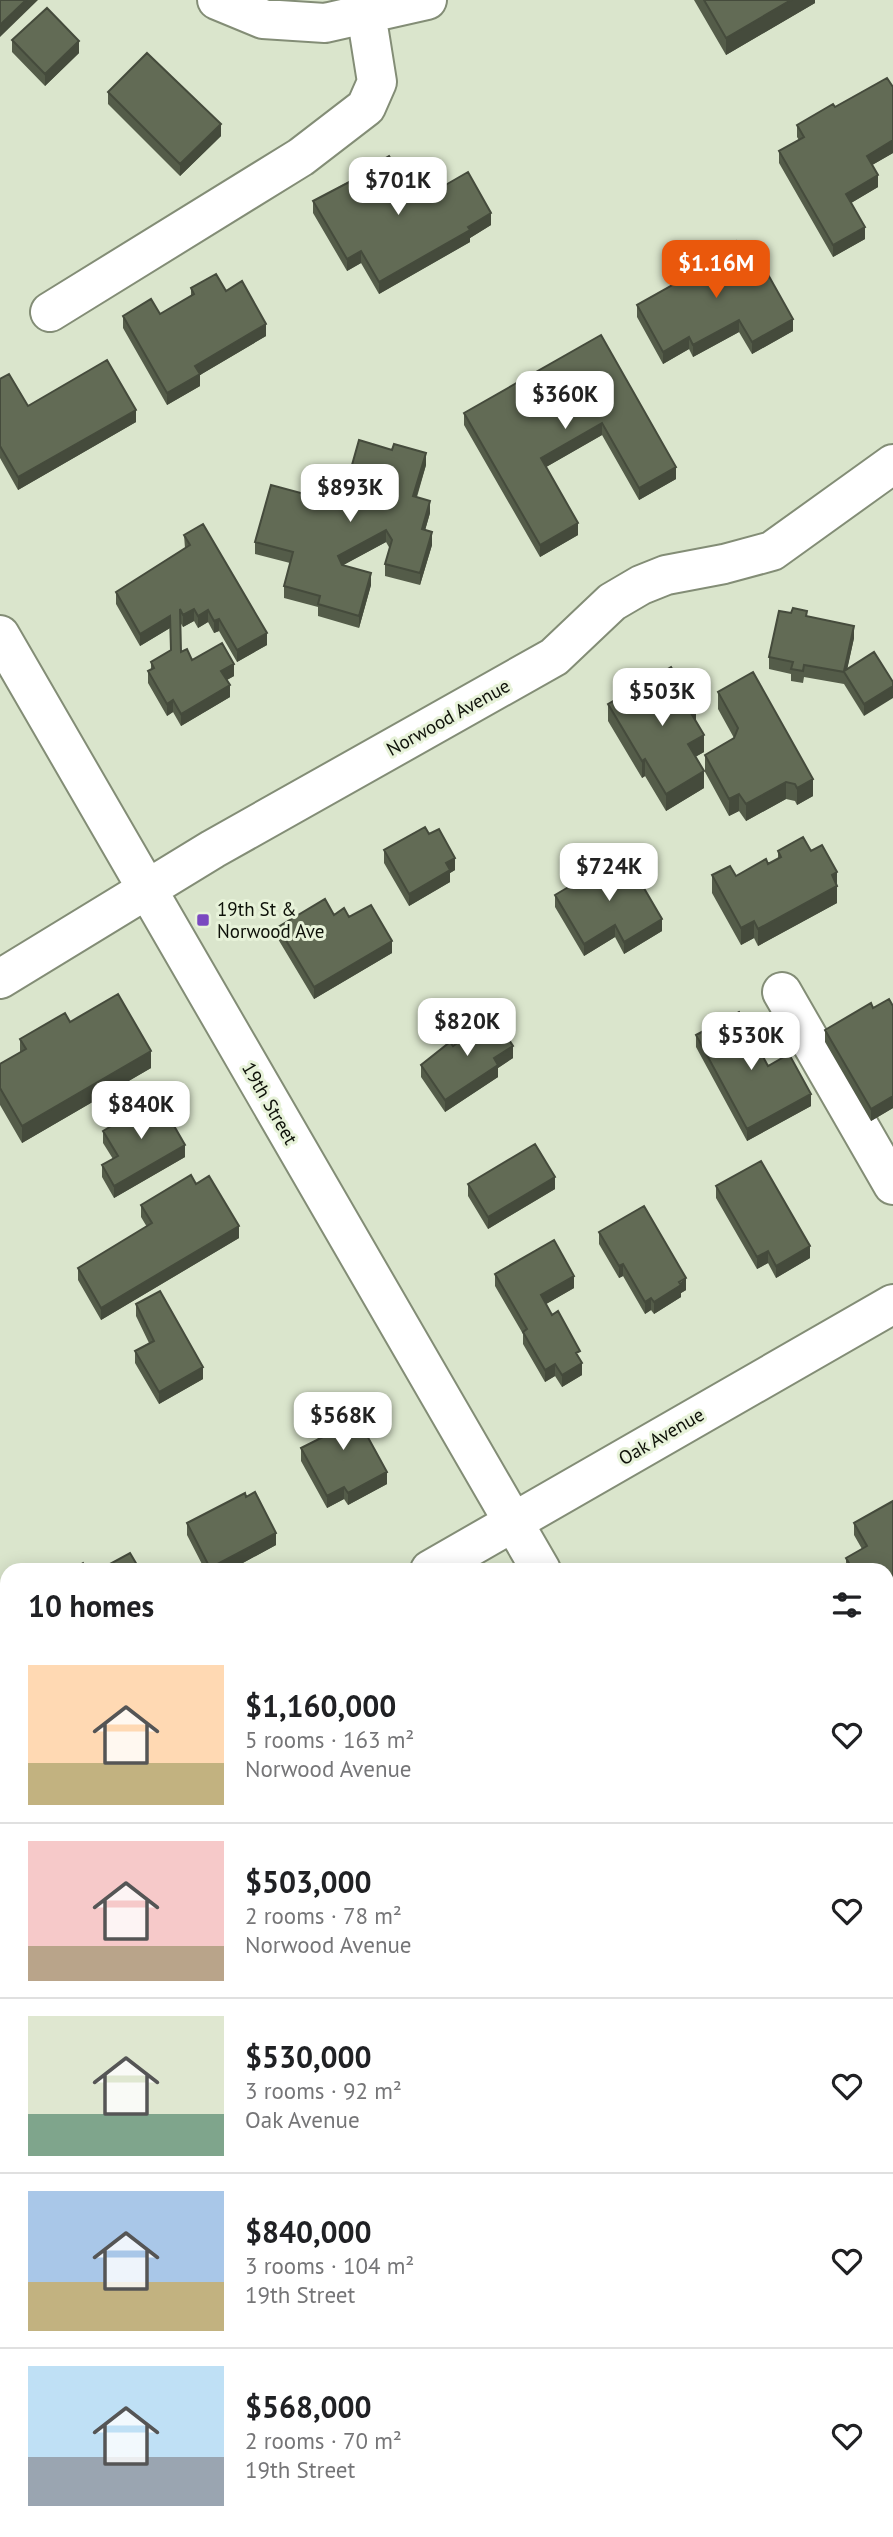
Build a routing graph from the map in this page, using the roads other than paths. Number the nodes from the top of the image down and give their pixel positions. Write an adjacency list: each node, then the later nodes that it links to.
1 (217, 0): 3 (street)
2 (427, 0): 3 (street)
3 (366, 13): 4 (street)
4 (50, 312)
5 (893, 464): 7 (street, Norwood Avenue)
6 (0, 635): 7 (street, 19th Street)
7 (146, 890): 8 (street, Norwood Avenue); 12 (street, 19th Street)
8 (0, 979)
9 (782, 992): 10 (street)
10 (893, 1185)
11 (893, 1304): 12 (street, Oak Avenue)
12 (513, 1521): 13 (street, Oak Avenue); 14 (street, 19th Street)
13 (442, 1563)
14 (537, 1563)

